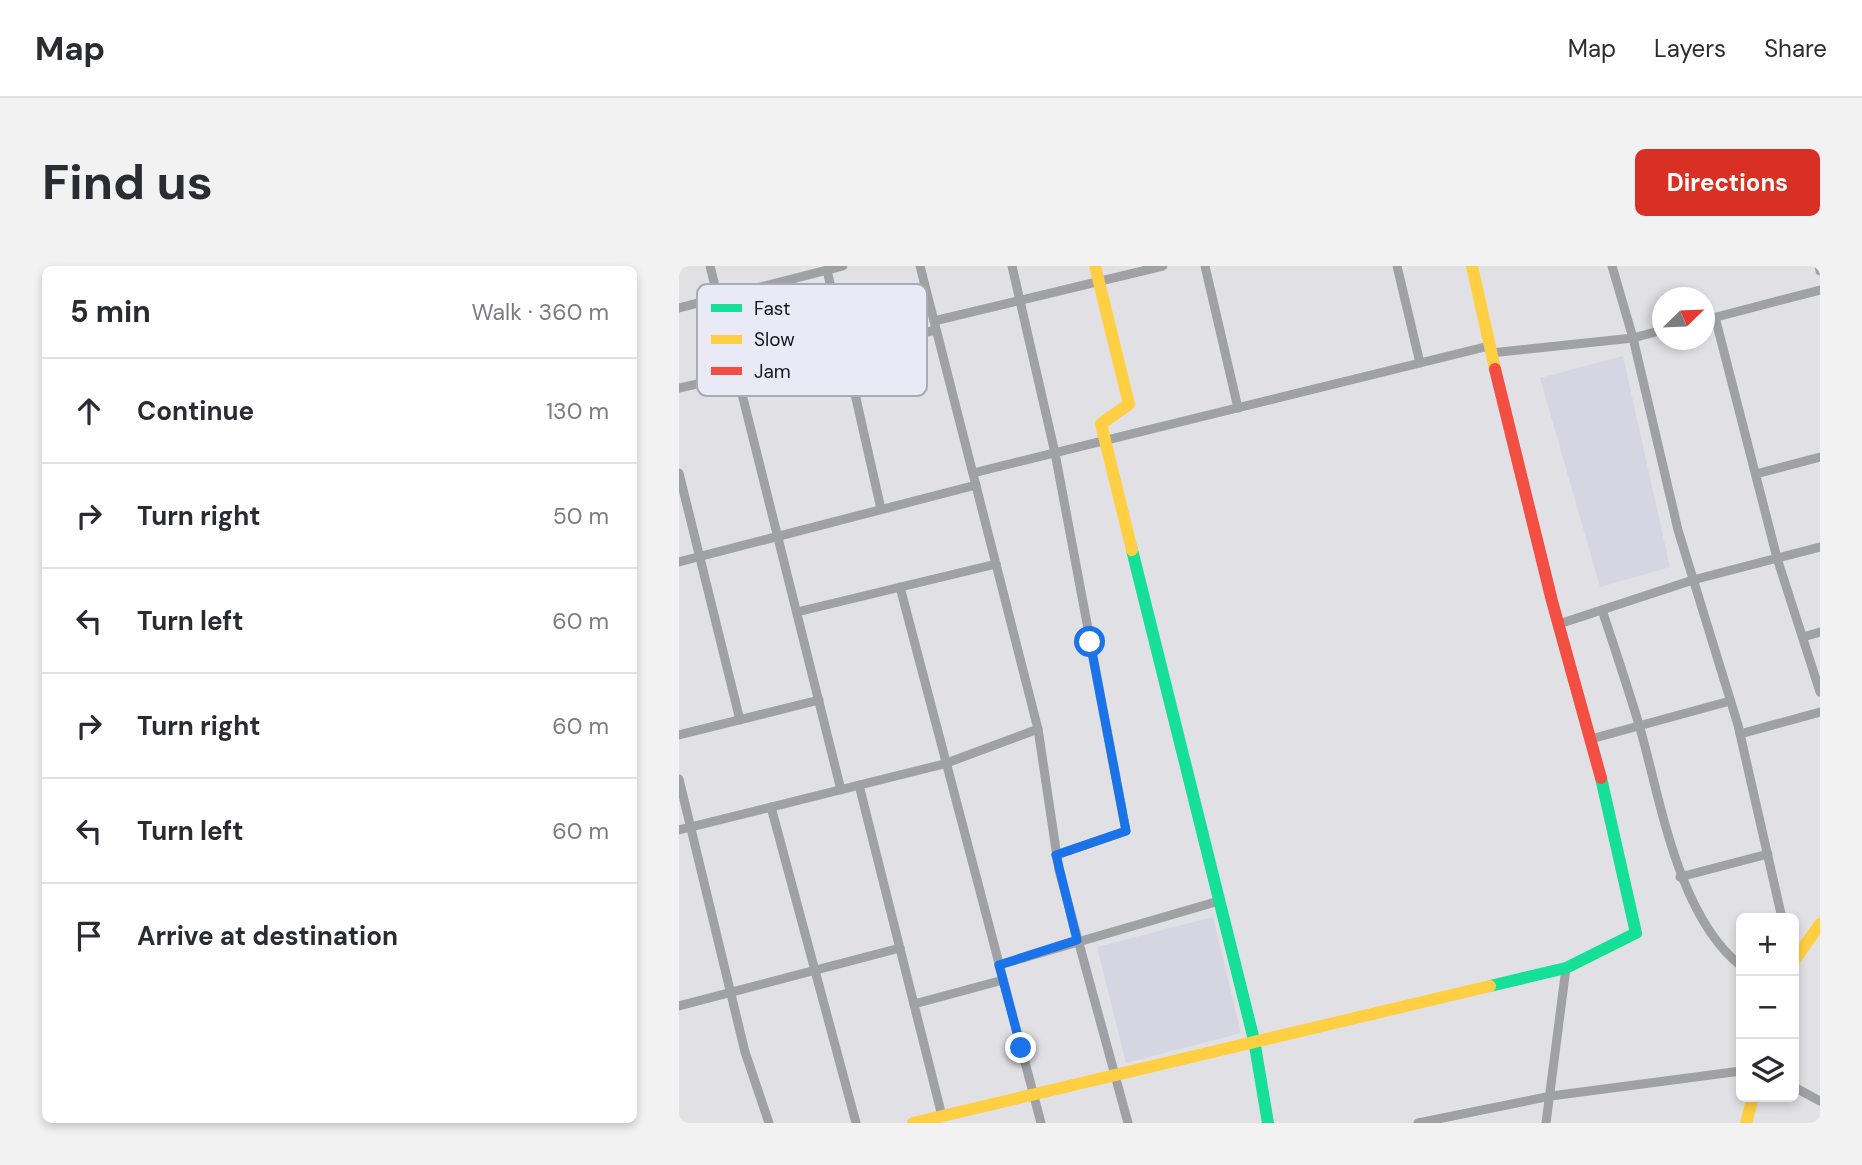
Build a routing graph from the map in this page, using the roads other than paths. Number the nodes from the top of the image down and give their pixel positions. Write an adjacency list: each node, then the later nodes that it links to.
1 (710, 266): 13 (street)
2 (843, 266): 11 (street)
3 (920, 266): 16 (street)
4 (1011, 266): 19 (street)
5 (1095, 266): 12 (main road)
6 (1163, 266): 12 (street)
7 (1205, 266): 33 (street)
8 (1397, 266): 28 (street)
9 (1472, 266): 27 (main road)
10 (1612, 266): 26 (street)
11 (827, 270): 14 (street); 15 (street)
12 (1099, 283): 19 (street); 34 (main road)
13 (714, 284)
14 (772, 284)
15 (830, 284)
16 (924, 284)
17 (1820, 290): 22 (street)
18 (927, 294): 23 (street)
19 (1020, 302): 23 (street); 35 (street)
20 (697, 303): 21 (street)
21 (679, 308)
22 (1715, 317): 39 (street)
23 (935, 326): 24 (street); 38 (street)
24 (927, 328)
25 (1652, 333): 26 (street)
26 (1633, 338): 27 (street); 48 (street)
27 (1490, 349): 28 (street); 52 (main road)
28 (1420, 363): 33 (street)
29 (697, 383): 30 (street)
30 (679, 388)
31 (743, 396): 42 (street)
32 (855, 396): 41 (street)
33 (1238, 408): 34 (street)
34 (1105, 441): 35 (street); 75 (main road)
35 (1055, 453): 38 (street); 73 (street)
36 (1820, 457): 39 (street)
37 (679, 473): 44 (street)
38 (973, 473): 40 (street)
39 (1756, 474): 45 (street)
40 (976, 485): 41 (street); 47 (street)
41 (881, 509): 42 (street)
42 (778, 536): 44 (street); 51 (street)
43 (1820, 547): 45 (street)
44 (700, 556): 46 (street); 59 (street)
45 (1777, 558): 48 (street); 54 (street)
46 (679, 562)
47 (996, 564): 49 (street); 61 (street)
48 (1693, 580): 50 (street); 57 (street)
49 (899, 587): 51 (street); 65 (street)
50 (1602, 610): 52 (street); 60 (street)
51 (797, 612): 56 (street)
52 (1559, 624): 64 (main road)
53 (1820, 632): 54 (street)
54 (1803, 637): 55 (street)
55 (1820, 692)
56 (819, 700): 59 (street); 68 (street)
57 (1730, 701): 60 (street); 62 (street)
58 (1820, 712): 62 (street)
59 (740, 720): 63 (street)
60 (1639, 726): 64 (street); 74 (street)
61 (1038, 729): 65 (street); 73 (street)
62 (1740, 734): 72 (street)
63 (679, 736)
64 (1591, 739): 83 (main road)
65 (944, 764): 67 (street); 82 (street)
66 (679, 779): 70 (street)
67 (859, 785): 68 (street); 79 (street)
68 (841, 790): 69 (street)
69 (771, 807): 70 (street); 84 (street)
70 (692, 827): 71 (street); 86 (street)
71 (679, 830)
72 (1767, 854): 74 (street); 76 (street)
73 (1056, 855): 78 (street)
74 (1680, 877): 81 (street)
75 (1219, 901): 78 (street); 89 (main road)
76 (1781, 913)
77 (1820, 924): 80 (main road)
78 (1077, 940): 82 (street); 91 (street)
79 (900, 948): 84 (street); 87 (street)
80 (1799, 952)
81 (1736, 962)
82 (999, 965): 85 (street)
83 (1566, 968): 89 (main road); 94 (street)
84 (815, 970): 86 (street); 99 (street)
85 (1003, 980): 87 (street); 93 (street)
86 (731, 992): 88 (street); 98 (street)
87 (914, 1004): 97 (street)
88 (679, 1006)
89 (1254, 1040): 91 (main road); 103 (main road)
90 (1736, 1072): 94 (street)
91 (1113, 1074): 93 (main road); 102 (street)
92 (1799, 1090): 95 (street)
93 (1034, 1094): 97 (main road); 101 (street)
94 (1551, 1096): 104 (street); 105 (street)
95 (1820, 1101)
96 (1752, 1102): 106 (main road)
97 (942, 1116): 100 (main road)
98 (769, 1123)
99 (856, 1123)
100 (913, 1123)
101 (1041, 1123)
102 (1128, 1123)
103 (1268, 1123)
104 (1418, 1123)
105 (1546, 1123)
106 (1746, 1123)

